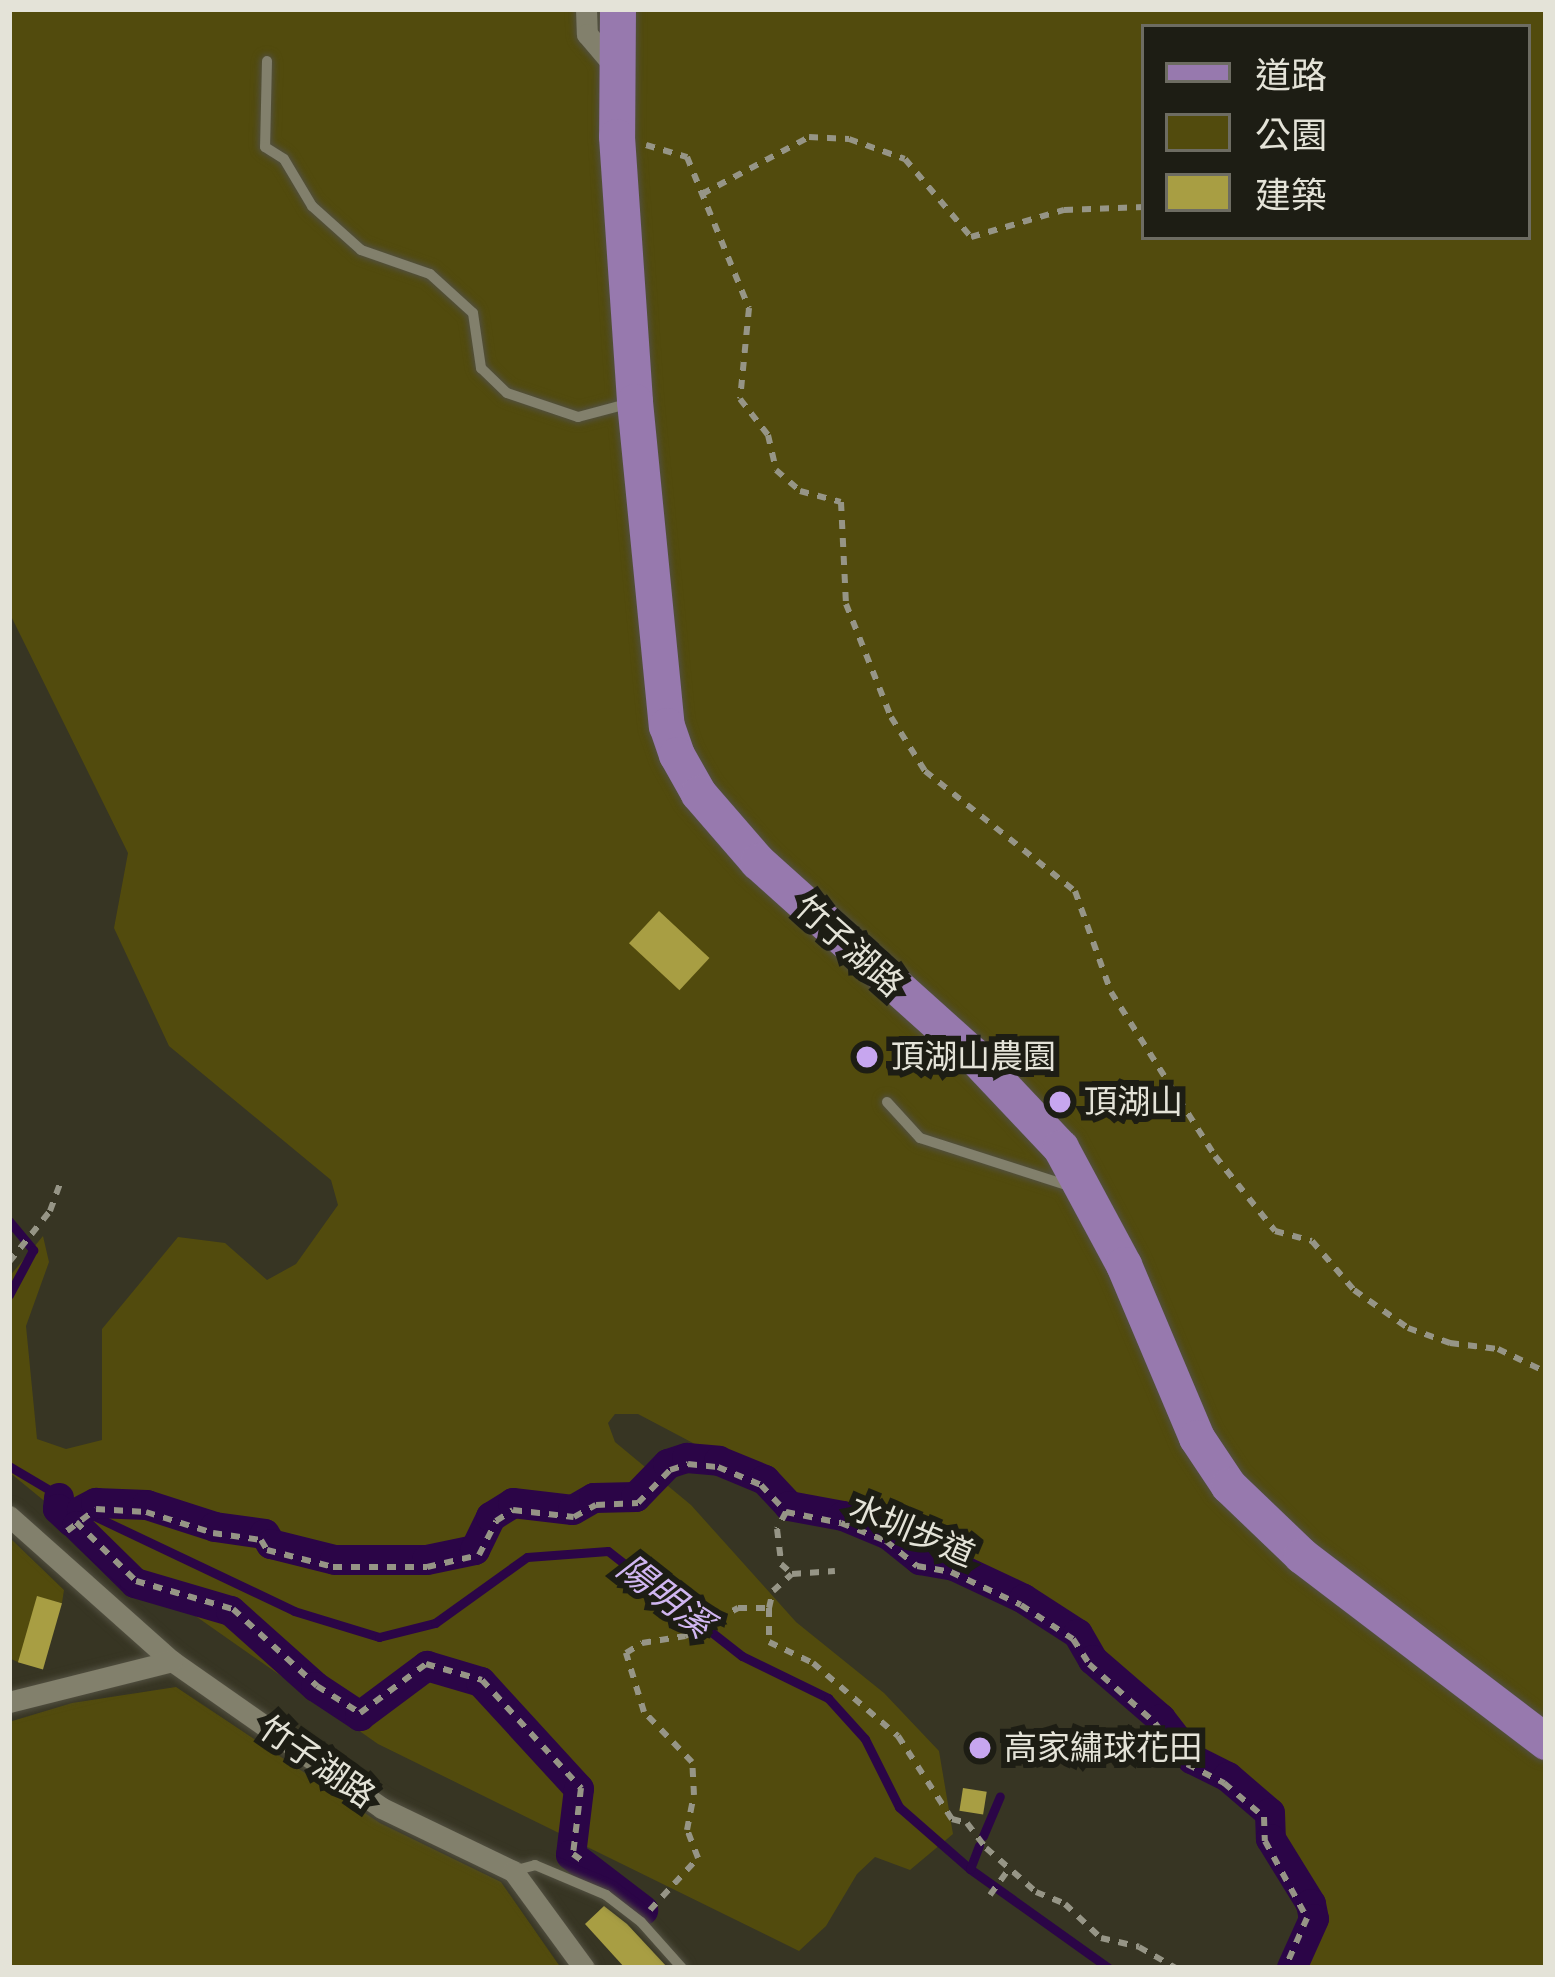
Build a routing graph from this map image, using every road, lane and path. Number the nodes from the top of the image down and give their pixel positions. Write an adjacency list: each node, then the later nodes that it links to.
1 (586, 9): 4 (street)
2 (618, 9): 4 (main road, 竹子湖路)
3 (267, 61): 8 (lane)
4 (615, 68): 5 (main road, 竹子湖路)
5 (616, 136): 6 (path); 8 (main road, 竹子湖路)
6 (702, 194): 7 (path); 13 (path)
7 (1141, 206)
8 (634, 402): 11 (main road, 竹子湖路)
9 (887, 1102): 11 (lane)
10 (61, 1180): 12 (path)
11 (1088, 1192): 23 (main road, 竹子湖路)
12 (10, 1261)
13 (1546, 1372)
14 (785, 1512): 16 (path, 水圳步道); 19 (path); 32 (path, 水圳步道)
15 (9, 1516): 21 (street, 竹子湖路)
16 (76, 1522): 17 (path); 25 (path)
17 (67, 1532)
18 (835, 1571): 19 (path)
19 (792, 1574): 20 (path)
20 (770, 1608): 24 (path); 28 (path)
21 (172, 1661): 22 (street); 26 (street, 竹子湖路)
22 (9, 1702)
23 (1546, 1742)
24 (1010, 1867): 27 (path); 31 (path)
25 (592, 1868)
26 (512, 1871): 28 (lane); 29 (street, 竹子湖路)
27 (990, 1895)
28 (641, 1922): 30 (lane)
29 (584, 1968)
30 (682, 1968)
31 (1176, 1968)
32 (1285, 1968)

